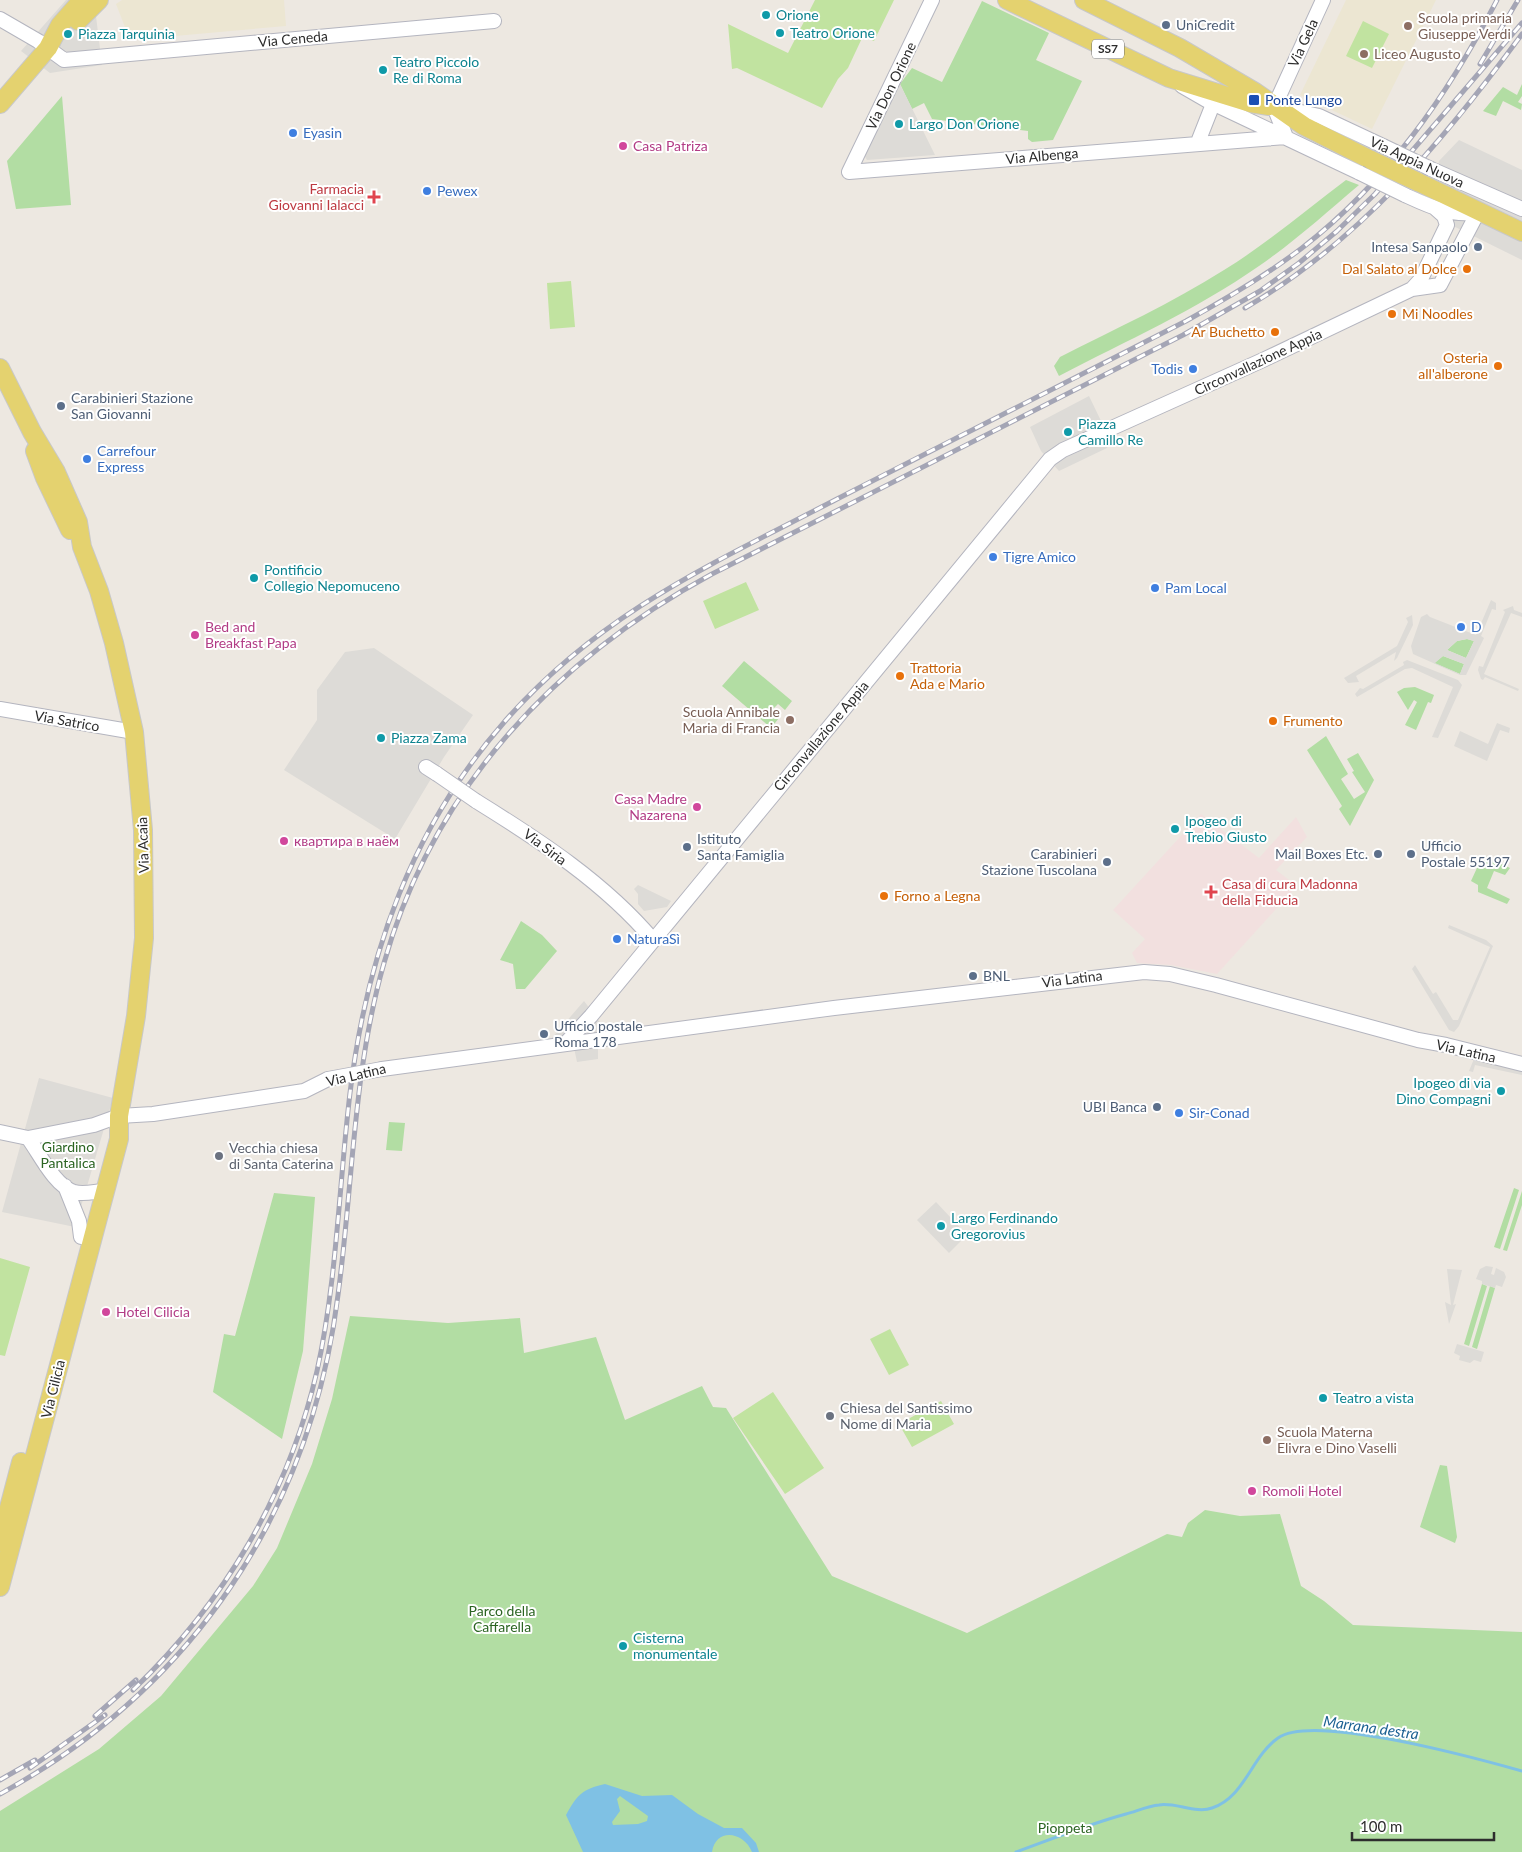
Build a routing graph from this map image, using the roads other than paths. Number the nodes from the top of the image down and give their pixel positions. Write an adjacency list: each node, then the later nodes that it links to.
1 (932, 0): 15 (street, Via Don Orione)
2 (1006, 0): 9 (main road, SS7)
3 (1084, 0): 11 (main road, SS7)
4 (1323, 0): 11 (street, Via Gela)
5 (90, 3): 8 (main road)
6 (0, 19): 8 (street)
7 (494, 21): 8 (street, Via Ceneda)
8 (48, 48): 10 (main road)
9 (1213, 97): 11 (main road, SS7); 12 (street, Via Appia Nuova); 13 (street)
10 (0, 104)
11 (1274, 107): 12 (street); 14 (main road, Via Appia Nuova / SS7); 17 (street, Via Appia Nuova / SS7, bridge)
12 (1286, 137): 13 (street, Via Albenga); 14 (street, Via Appia Nuova)
13 (1198, 142): 15 (street, Via Albenga)
14 (1366, 166): 16 (street, Via Appia Nuova, bridge); 18 (main road, Via Appia Nuova / SS7, bridge)
15 (849, 172)
16 (1435, 208): 18 (street, Via Appia Nuova); 20 (street)
17 (1522, 209)
18 (1478, 212): 19 (main road, Via Appia Nuova / SS7); 20 (street)
19 (1520, 229)
20 (1412, 289): 25 (street, Circonvallazione Appia)
21 (0, 368): 23 (main road, Via Acaia)
22 (0, 709): 23 (street, Via Satrico)
23 (134, 732): 28 (main road, Via Acaia)
24 (431, 771): 25 (street, Via Siria, bridge)
25 (653, 940): 26 (street, Circonvallazione Appia)
26 (565, 1044): 27 (street, Via Latina); 28 (street, Via Latina, bridge)
27 (1522, 1064)
28 (119, 1116): 30 (street, Via Latina); 32 (main road, Via Acaia)
29 (0, 1132): 30 (street)
30 (28, 1138): 31 (street)
31 (64, 1185): 32 (street); 33 (street)
32 (99, 1187): 33 (main road, Via Cilicia); 35 (main road, Via Cilicia)
33 (81, 1237): 34 (main road, Via Cilicia)
34 (0, 1542)
35 (0, 1587)

